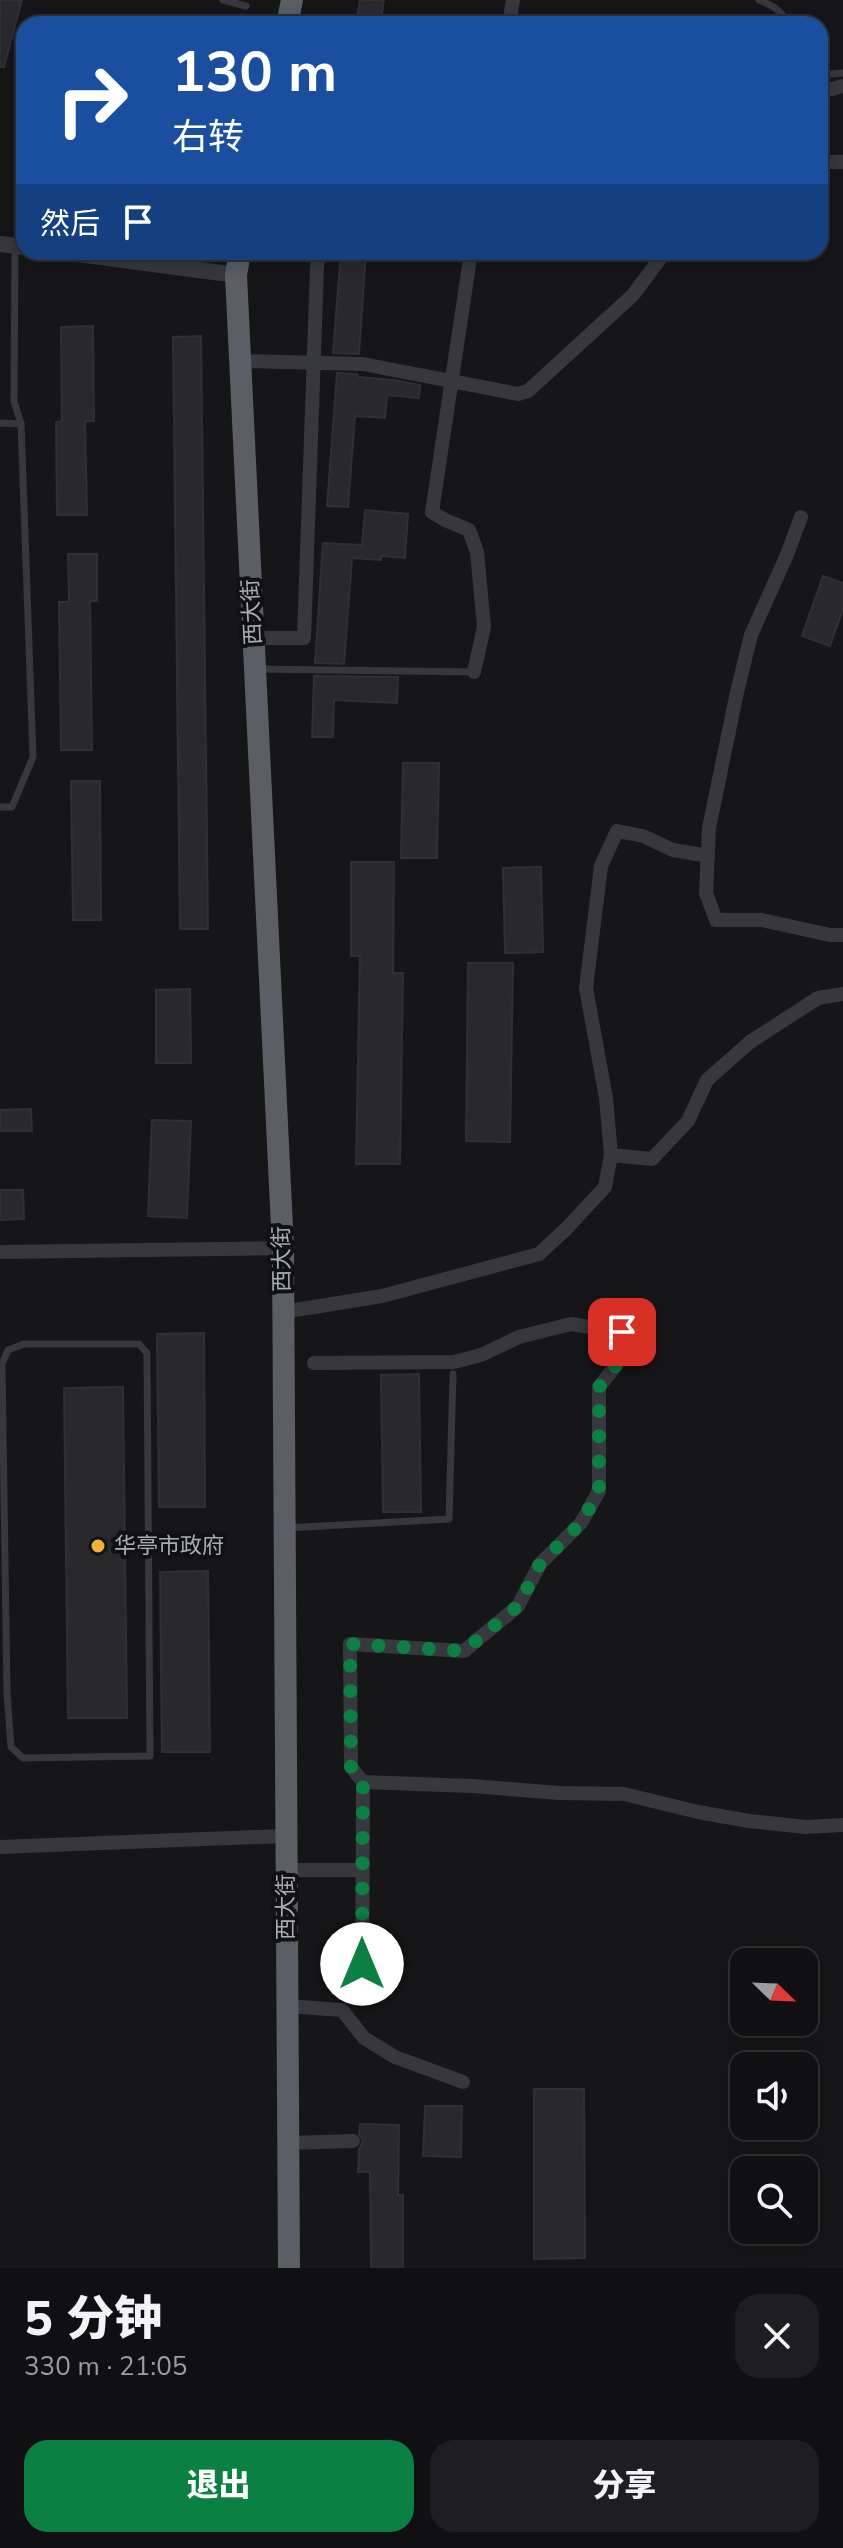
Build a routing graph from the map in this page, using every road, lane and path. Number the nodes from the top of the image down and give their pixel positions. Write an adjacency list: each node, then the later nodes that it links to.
1 (223, 0): 3 (lane)
2 (759, 0): 4 (lane)
3 (246, 6)
4 (783, 16)
5 (13, 245): 16 (lane)
6 (123, 260): 11 (street)
7 (239, 260): 11 (highway, 西大街)
8 (319, 260): 13 (street)
9 (470, 260): 14 (street)
10 (659, 260): 14 (street)
11 (236, 275): 12 (highway, 西大街)
12 (240, 361): 13 (street); 18 (highway, 西大街)
13 (313, 362): 14 (street); 18 (street)
14 (453, 380): 20 (street)
15 (0, 423): 16 (lane)
16 (21, 424): 21 (lane)
17 (801, 517): 22 (street)
18 (253, 638): 19 (highway, 西大街)
19 (255, 668): 20 (lane); 26 (highway, 西大街)
20 (474, 672)
21 (0, 807)
22 (708, 856): 23 (street); 25 (street)
23 (843, 935)
24 (843, 994): 25 (street)
25 (611, 1155): 28 (street)
26 (283, 1248): 27 (street); 28 (highway, 西大街)
27 (0, 1252)
28 (283, 1312): 32 (highway, 西大街)
29 (314, 1363): 34 (street)
30 (453, 1374): 32 (lane)
31 (0, 1413): 33 (lane); 33 (lane)
32 (284, 1528): 36 (highway, 西大街)
33 (4, 1692)
34 (363, 1782): 35 (street); 39 (street)
35 (843, 1825)
36 (285, 1836): 37 (street); 38 (highway, 西大街)
37 (0, 1847)
38 (286, 1870): 39 (street); 41 (highway, 西大街)
39 (362, 1870): 40 (street)
40 (362, 1995)
41 (287, 2006): 42 (street); 44 (highway, 西大街)
42 (463, 2082)
43 (353, 2141): 44 (street)
44 (288, 2143): 45 (highway, 西大街)
45 (289, 2268)

